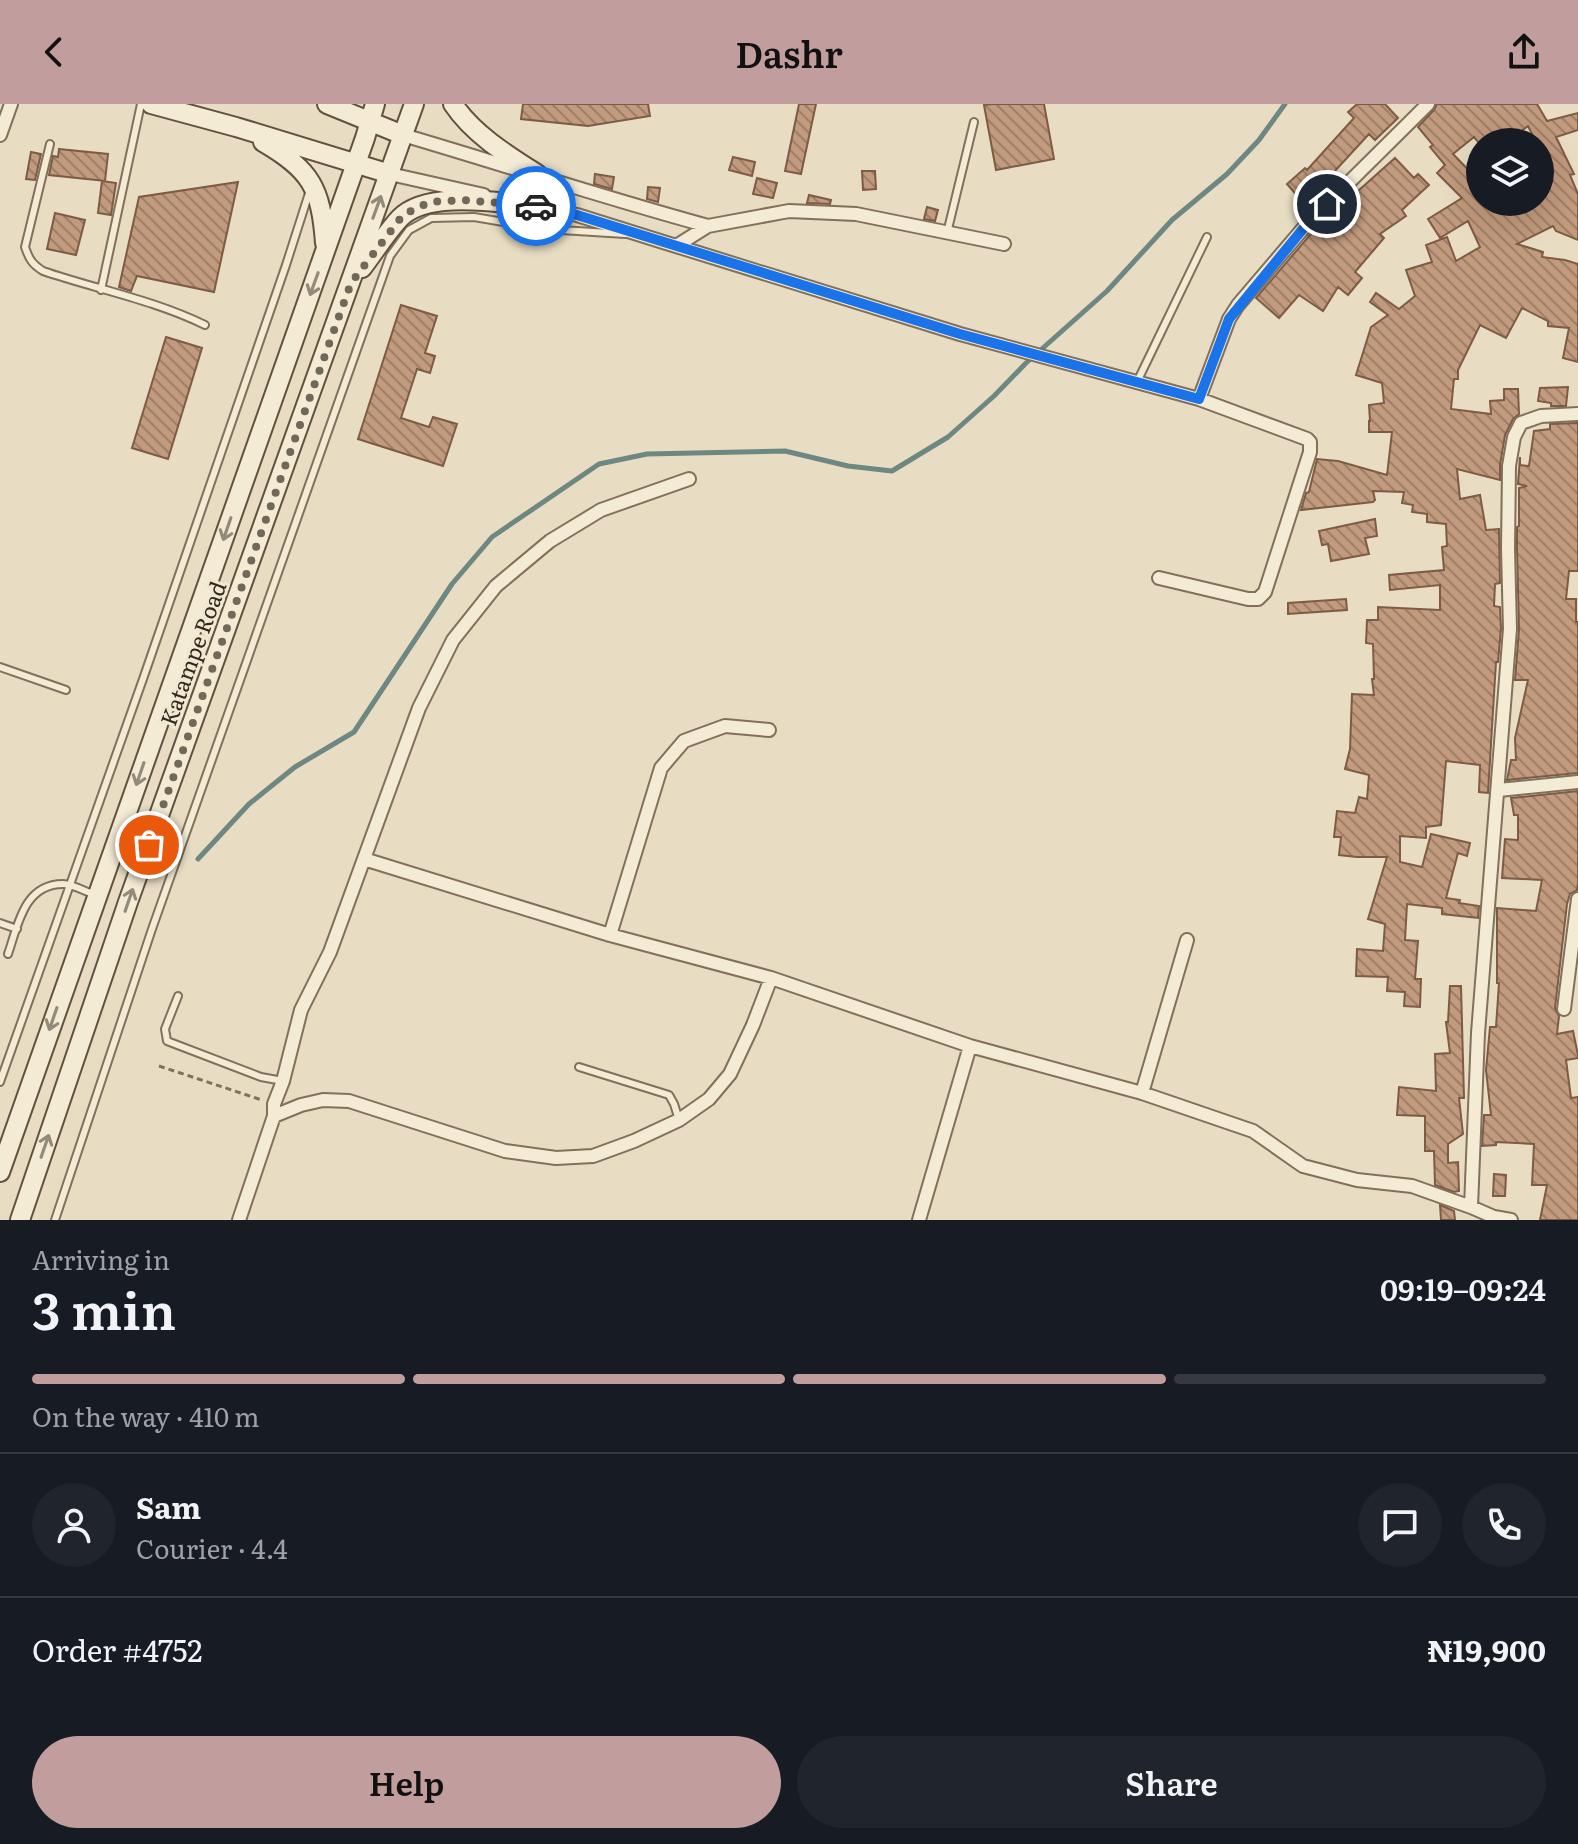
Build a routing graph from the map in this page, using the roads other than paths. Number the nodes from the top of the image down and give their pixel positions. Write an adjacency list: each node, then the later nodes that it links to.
1 (11, 104): 11 (street)
2 (141, 104): 27 (lane)
3 (151, 104): 10 (main road)
4 (327, 104): 8 (main road)
5 (414, 104): 12 (main road, Katampe Road)
6 (453, 104): 16 (main road)
7 (1428, 104): 30 (street)
8 (372, 113): 12 (main road); 14 (main road, Katampe Road)
9 (974, 122): 20 (lane)
10 (236, 127): 14 (main road); 17 (main road)
11 (0, 135)
12 (403, 135): 15 (main road, Katampe Road); 16 (street)
13 (50, 144): 27 (lane)
14 (356, 164): 15 (main road); 25 (main road, Katampe Road)
15 (390, 174): 18 (street); 26 (main road, Katampe Road, one-way to 15)
16 (537, 174): 19 (street)
17 (312, 183): 25 (main road); 40 (lane)
18 (528, 205): 21 (street); 26 (main road)
19 (708, 226): 20 (street); 24 (street)
20 (947, 233): 23 (street)
21 (641, 235): 24 (street); 62 (lane)
22 (1207, 237): 29 (lane)
23 (1004, 244)
24 (676, 246): 29 (street)
25 (326, 250): 41 (main road, Katampe Road, one-way to 41)
26 (351, 283): 61 (main road, Katampe Road, one-way to 26)
27 (101, 290): 28 (lane)
28 (205, 325)
29 (1137, 382): 30 (street)
30 (1199, 399): 33 (street)
31 (1578, 414): 38 (street)
32 (689, 479): 39 (street)
33 (1159, 578)
34 (0, 667): 35 (lane)
35 (66, 690)
36 (769, 730): 45 (street)
37 (1578, 782): 38 (street)
38 (1499, 790): 59 (street)
39 (364, 859): 45 (street); 53 (street)
40 (70, 886): 41 (lane); 44 (lane); 54 (lane)
41 (97, 895): 58 (main road, Katampe Road, one-way to 58)
42 (1578, 899): 50 (street)
43 (0, 923): 44 (lane)
44 (17, 929): 47 (lane)
45 (610, 935): 48 (street)
46 (1187, 940): 55 (street)
47 (8, 954)
48 (771, 978): 51 (street); 57 (street)
49 (178, 996): 53 (lane)
50 (1564, 1009)
51 (970, 1046): 55 (street); 64 (street)
52 (579, 1067): 57 (lane)
53 (283, 1081): 56 (street)
54 (0, 1082)
55 (1142, 1093): 59 (street)
56 (274, 1110): 57 (street); 63 (street)
57 (679, 1120)
58 (0, 1172)
59 (1471, 1207): 60 (street)
60 (1493, 1218): 65 (street)
61 (20, 1220)
62 (55, 1220)
63 (239, 1220)
64 (919, 1220)
65 (1511, 1220)

